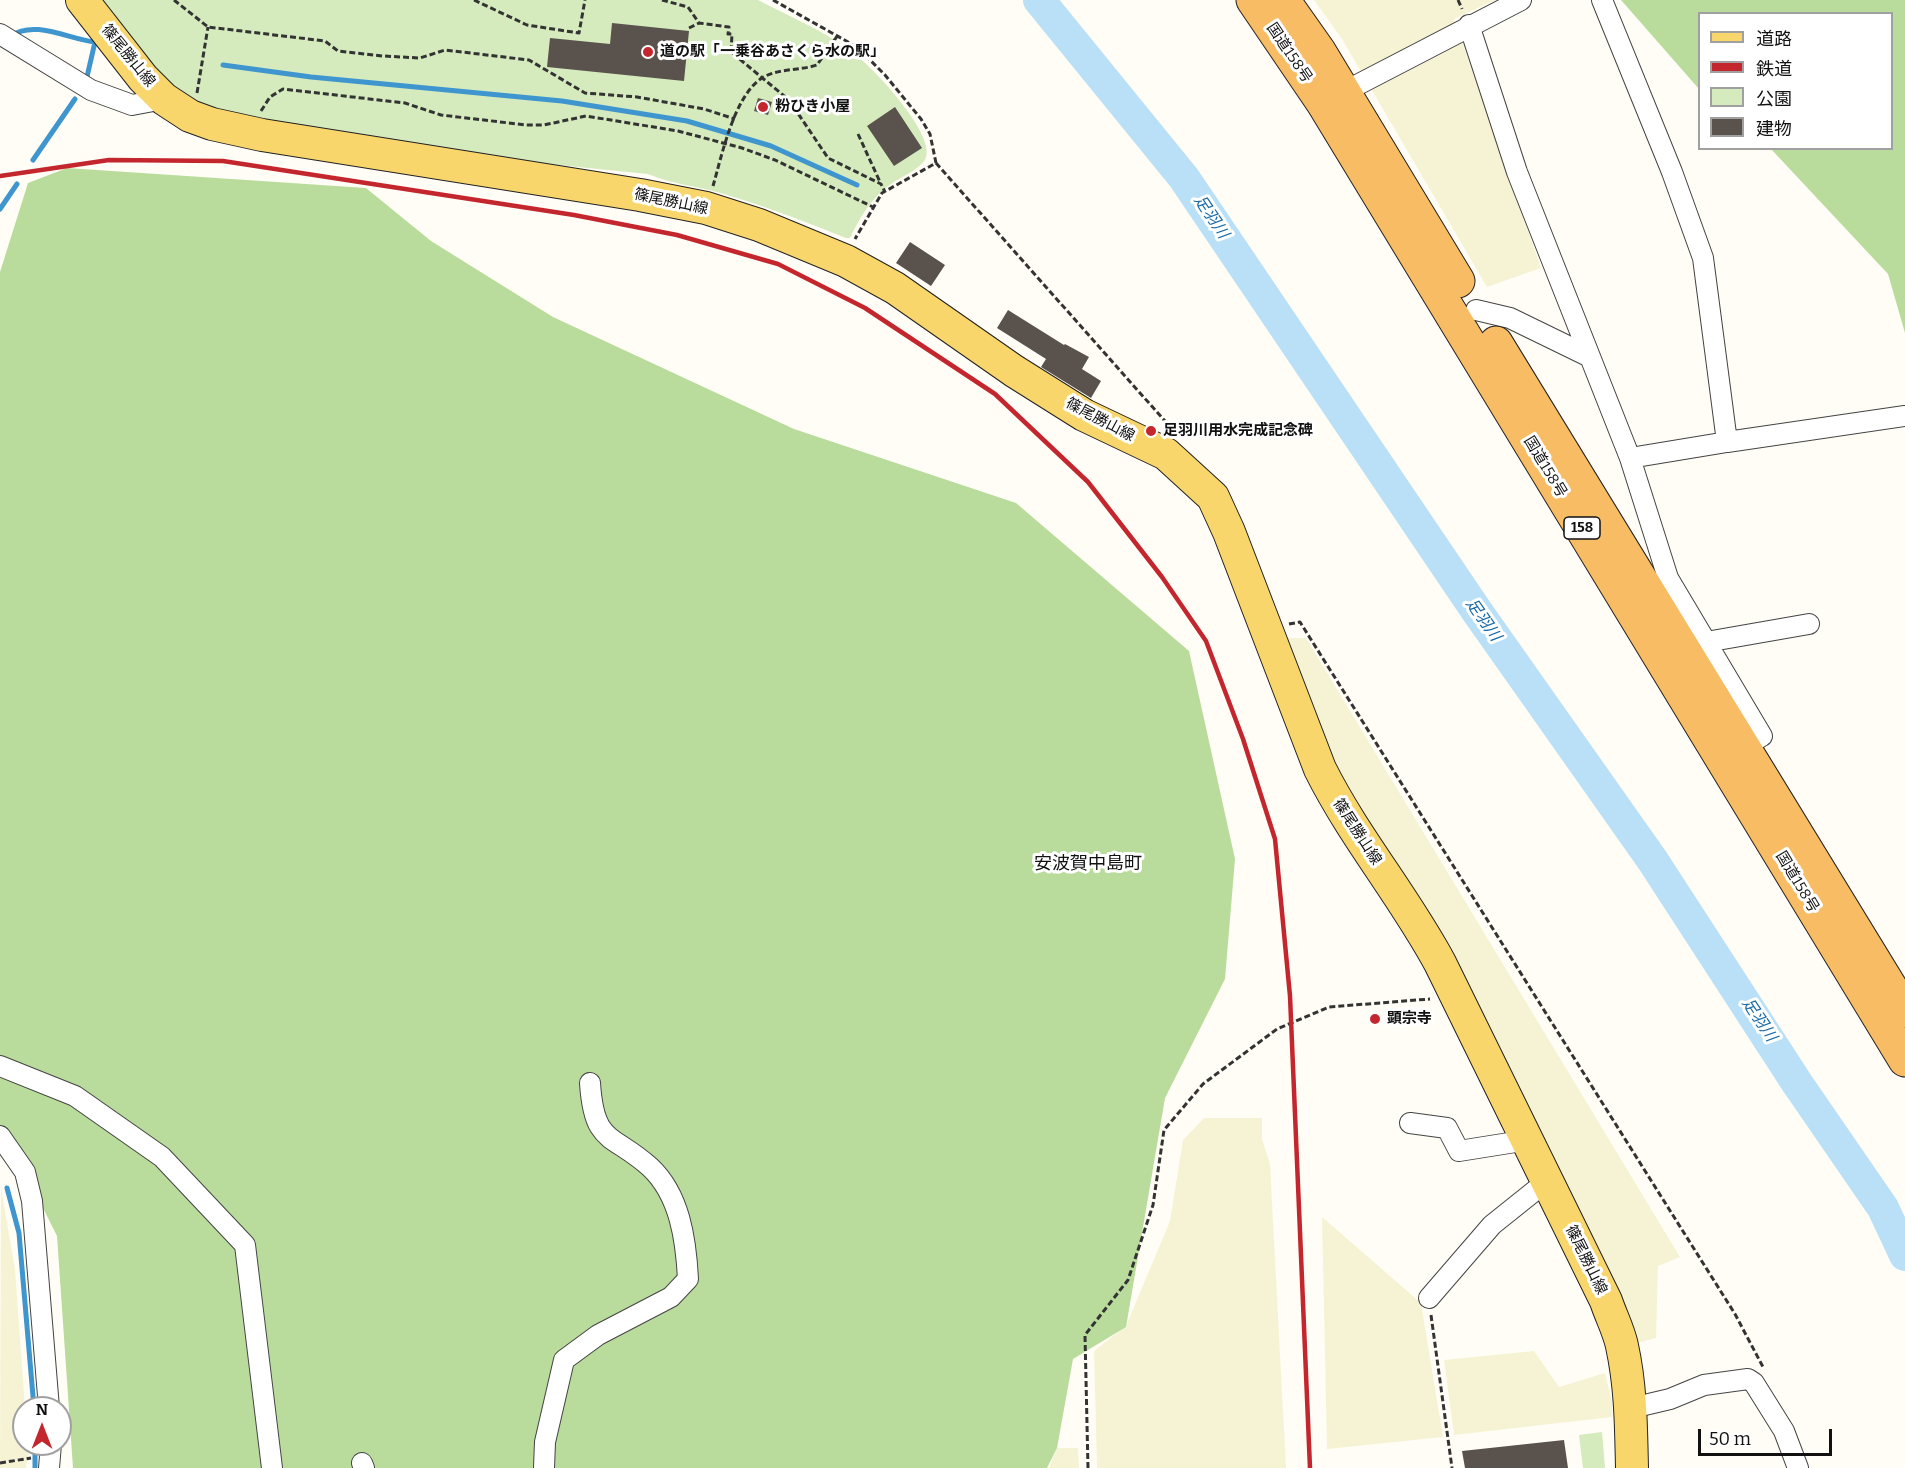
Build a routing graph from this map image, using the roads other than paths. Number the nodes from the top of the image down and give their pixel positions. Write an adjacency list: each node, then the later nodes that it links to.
1 (82, 0): 9 (main road, 篠尾勝山線)
2 (1253, 0): 8 (highway, 国道158号 / 158)
3 (1283, 0): 8 (highway, 国道158号 / 158)
4 (1521, 0): 6 (street)
5 (1602, 0): 13 (street)
6 (1469, 25): 8 (street); 11 (street)
7 (0, 34): 9 (street)
8 (1333, 97): 10 (highway, 国道158号 / 158); 17 (highway, 国道158号 / 158)
9 (177, 107): 24 (main road, 篠尾勝山線)
10 (1476, 310): 11 (street); 17 (highway, 国道158号 / 158)
11 (1588, 356): 14 (street)
12 (1905, 416): 13 (street)
13 (1727, 442): 14 (street)
14 (1630, 458): 16 (street)
15 (1809, 624): 16 (street)
16 (1706, 642): 17 (street)
17 (1733, 753): 18 (highway, 国道158号 / 158); 19 (highway, 国道158号 / 158)
18 (1905, 1011)
19 (1905, 1060)
20 (0, 1066): 29 (street)
21 (590, 1083): 30 (street)
22 (1410, 1122): 24 (street)
23 (0, 1136): 27 (street)
24 (1528, 1140): 25 (main road, 篠尾勝山線)
25 (1548, 1181): 26 (street); 28 (main road, 篠尾勝山線)
26 (1429, 1298)
27 (48, 1396)
28 (1632, 1408): 31 (main road, 篠尾勝山線); 32 (street)
29 (272, 1468)
30 (544, 1468)
31 (1632, 1468)
32 (1798, 1468)

